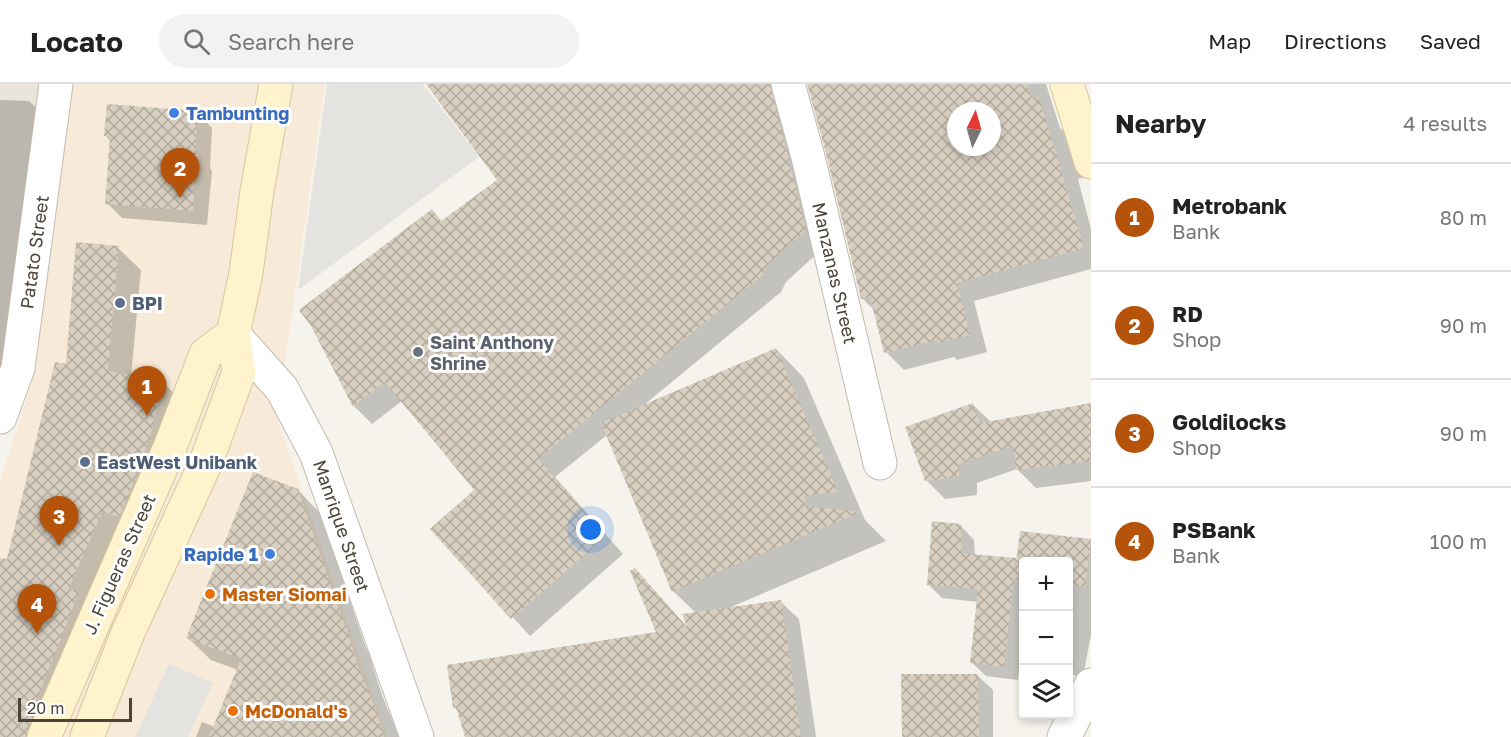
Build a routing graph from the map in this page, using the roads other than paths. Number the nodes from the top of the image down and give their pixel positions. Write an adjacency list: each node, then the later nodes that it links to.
1 (56, 84): 7 (street, Patato Street)
2 (276, 84): 6 (street, J. Figueras Street)
3 (788, 84): 8 (street, Manzanas Street)
4 (1067, 84): 5 (street)
5 (1091, 162)
6 (234, 334): 10 (street, J. Figueras Street); 11 (street, J. Figueras Street); 12 (street, Manrique Street)
7 (0, 417)
8 (880, 463)
9 (1091, 685): 13 (street)
10 (44, 737)
11 (87, 737)
12 (417, 737)
13 (1064, 737)

